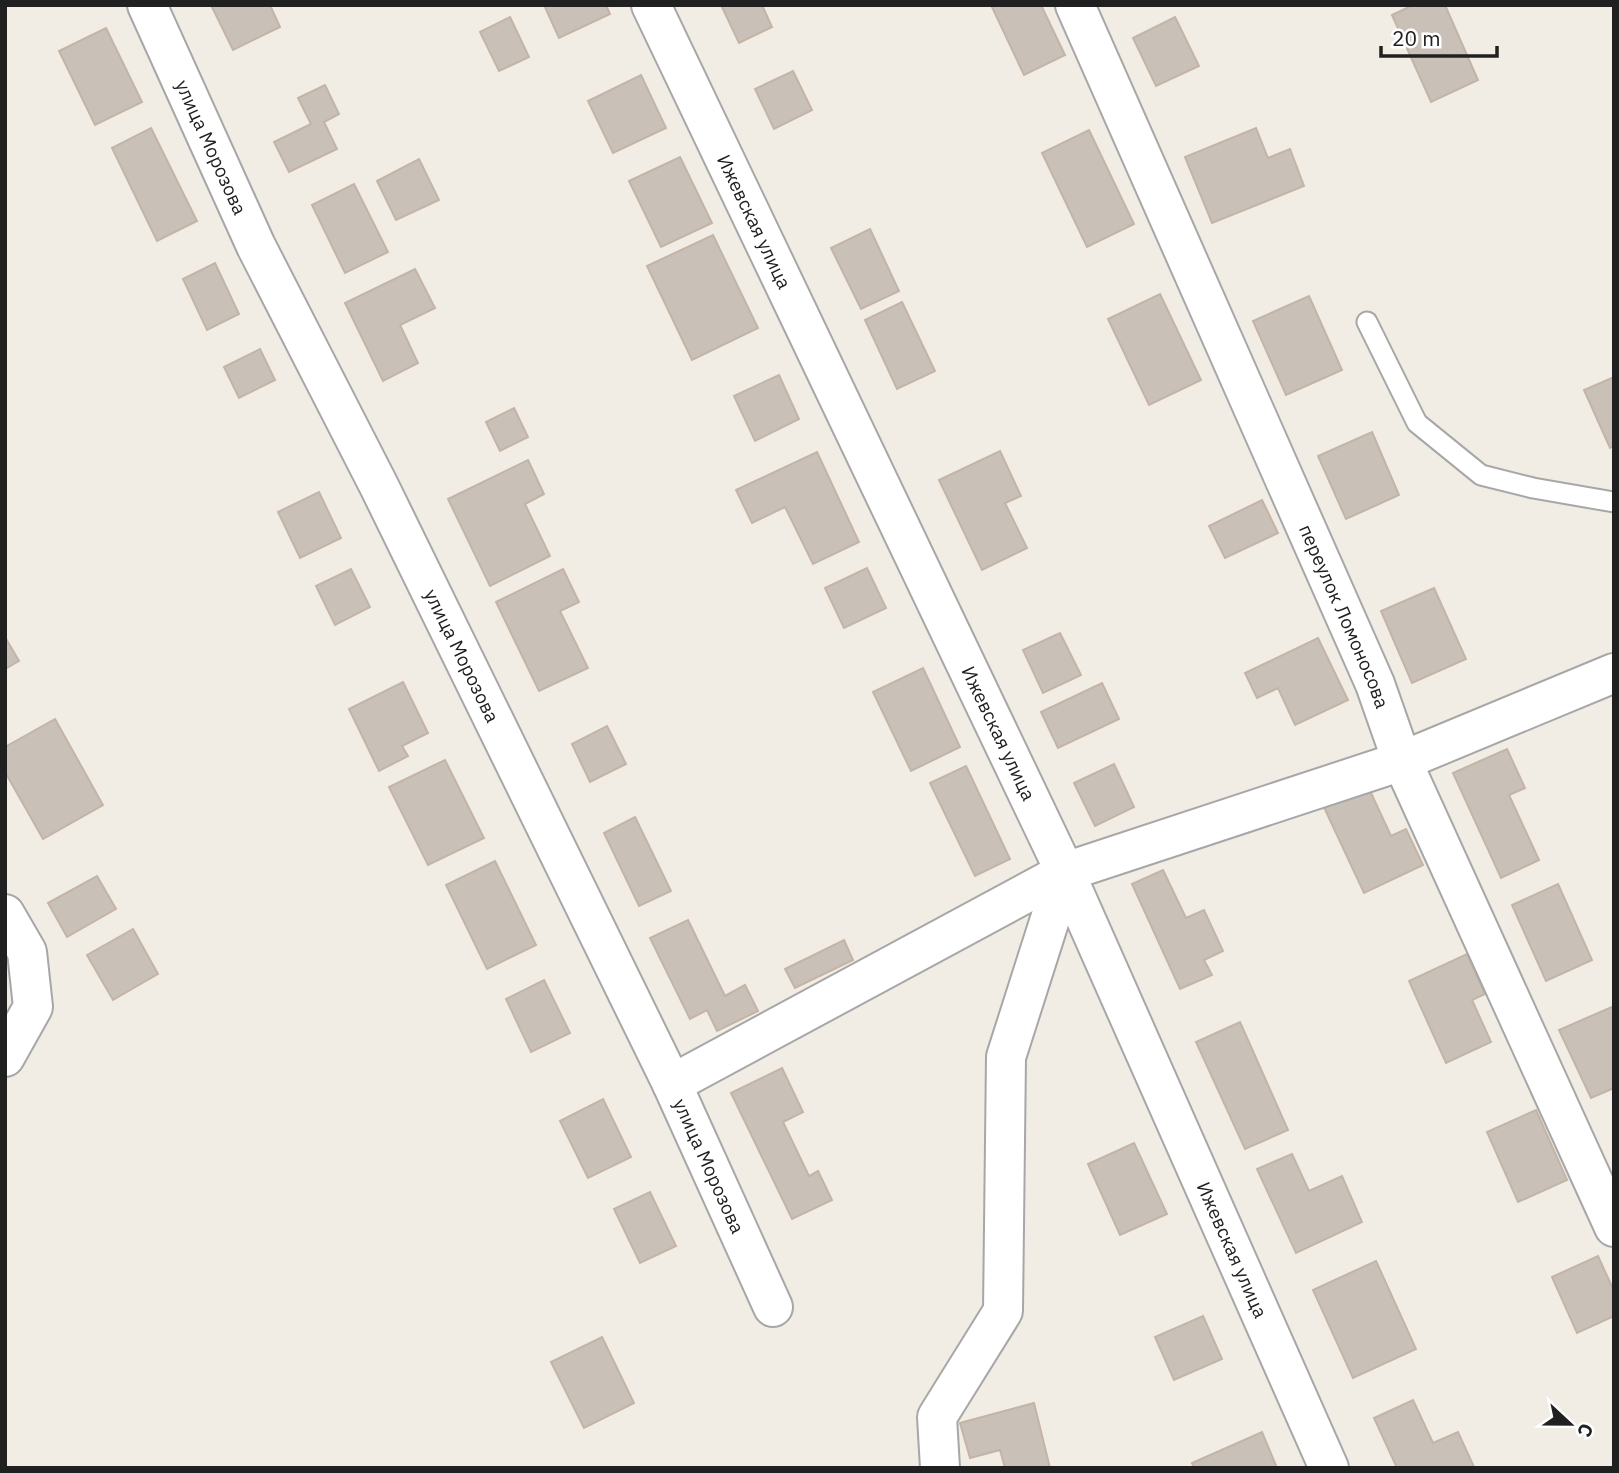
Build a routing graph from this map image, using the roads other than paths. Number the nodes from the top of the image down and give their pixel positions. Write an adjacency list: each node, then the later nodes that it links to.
1 (147, 5): 11 (street, улица Морозова)
2 (651, 5): 8 (street, Ижевская улица)
3 (1075, 5): 7 (street, переулок Ломоносова)
4 (1367, 323): 5 (lane)
5 (1614, 502)
6 (1614, 673): 7 (street)
7 (1402, 761): 8 (street); 12 (street, переулок Ломоносова)
8 (1065, 872): 11 (street); 14 (street); 15 (street, Ижевская улица)
9 (5, 914): 10 (street)
10 (5, 1057)
11 (672, 1084): 13 (street, улица Морозова)
12 (1614, 1227)
13 (774, 1307)
14 (940, 1468)
15 (1329, 1468)

